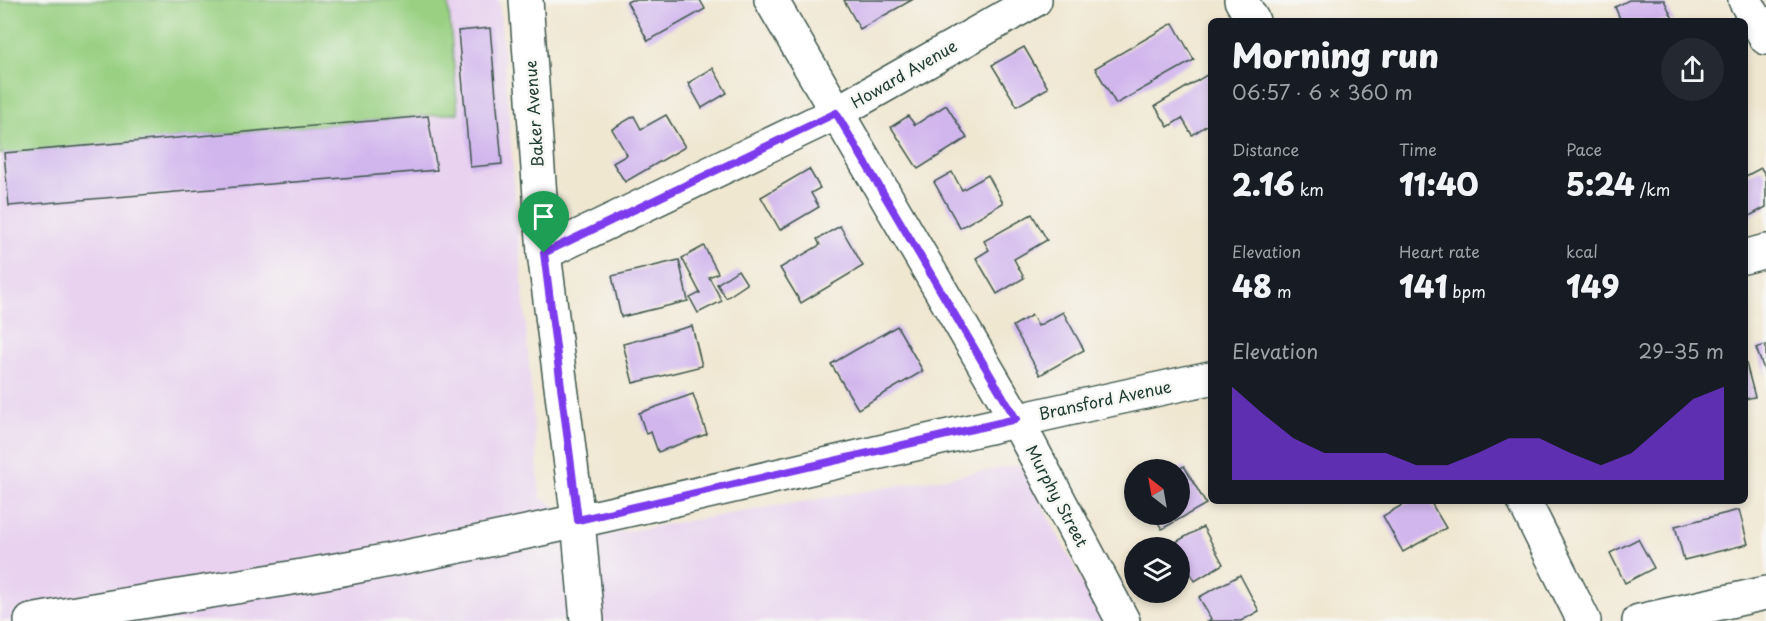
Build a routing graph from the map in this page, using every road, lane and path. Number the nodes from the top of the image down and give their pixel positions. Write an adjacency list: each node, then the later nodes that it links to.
1 (526, 0): 10 (street, Baker Avenue)
2 (771, 0): 8 (street, Murphy Street)
3 (1035, 0): 8 (street, Howard Avenue)
4 (1241, 0): 6 (street)
5 (1745, 0): 7 (street)
6 (1251, 18)
7 (1766, 38)
8 (836, 113): 10 (street, Howard Avenue); 13 (street, Murphy Street)
9 (1766, 252): 11 (street)
10 (544, 253): 15 (street, Baker Avenue)
11 (1748, 256)
12 (1208, 378): 13 (street, Bransford Avenue)
13 (1016, 419): 15 (street, Bransford Avenue); 20 (street, Murphy Street)
14 (1526, 504): 21 (street)
15 (578, 520): 17 (street, Bransford Avenue); 19 (street, Baker Avenue)
16 (1766, 593): 22 (street)
17 (80, 616): 18 (street, Bransford Avenue)
18 (30, 621)
19 (586, 621)
20 (1123, 621)
21 (1584, 621)
22 (1640, 621)

